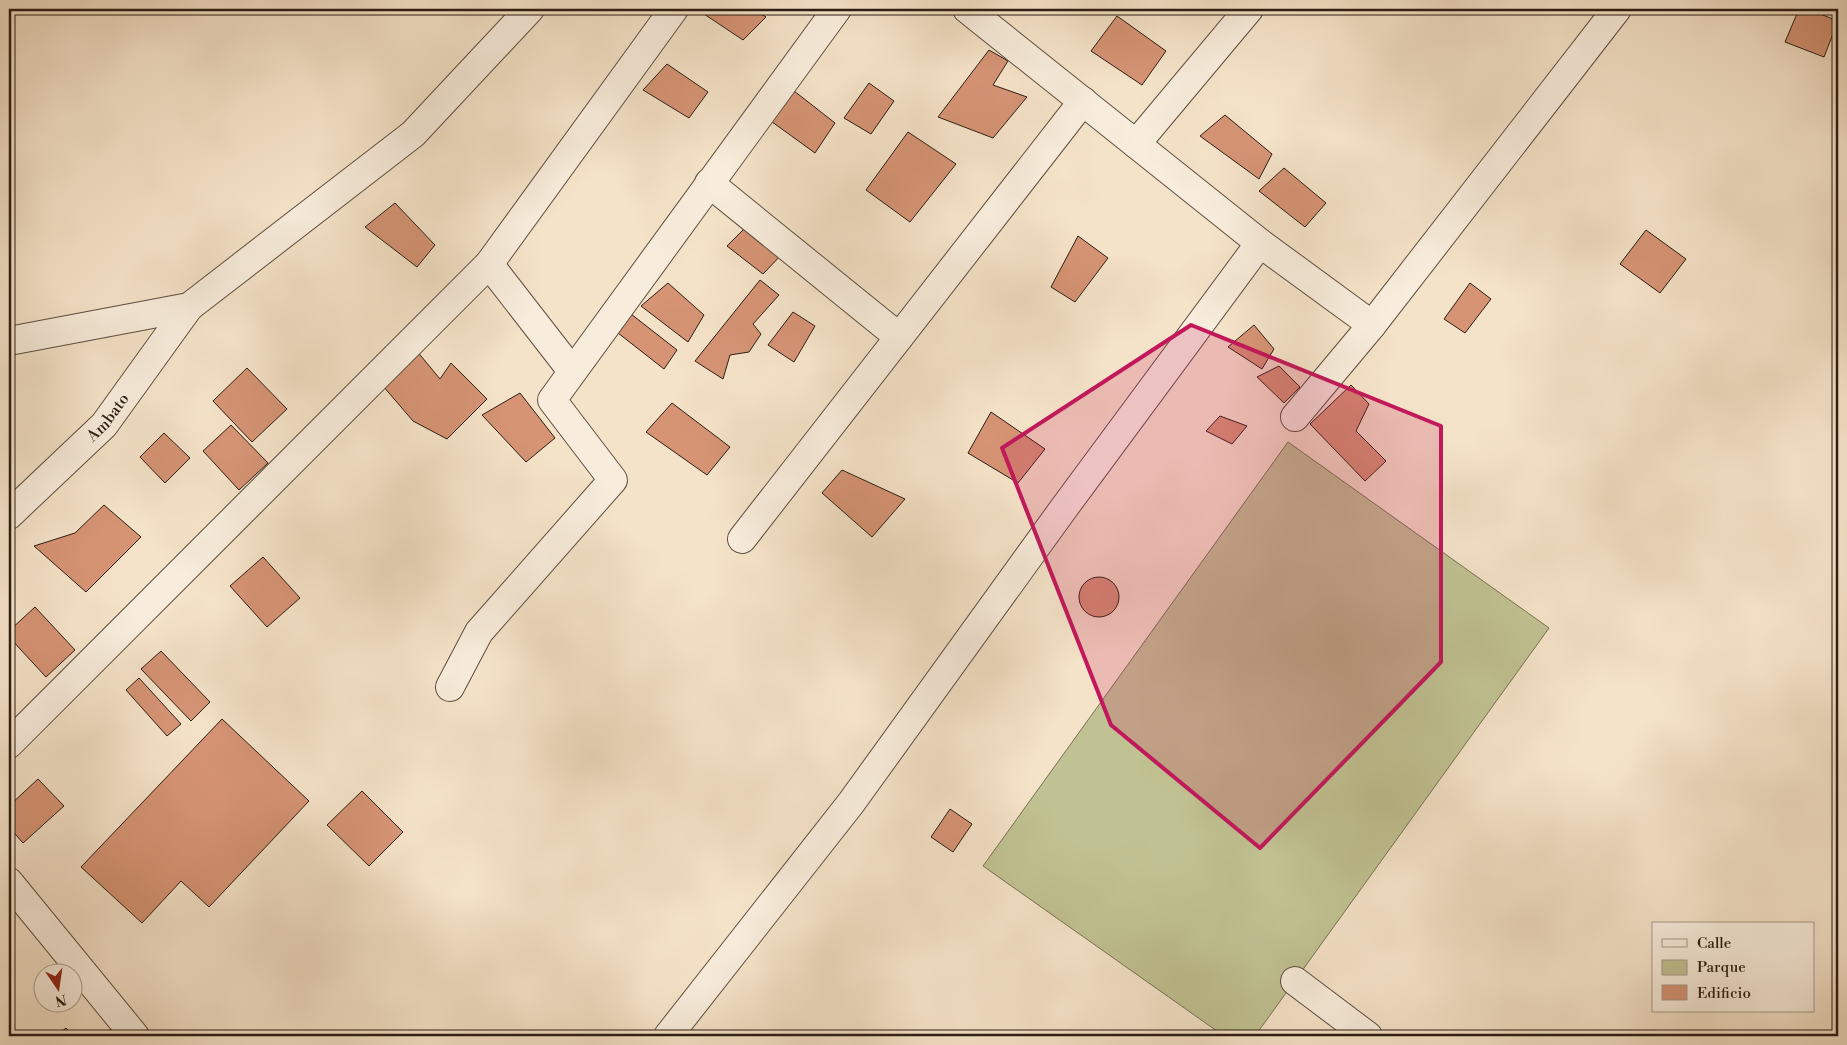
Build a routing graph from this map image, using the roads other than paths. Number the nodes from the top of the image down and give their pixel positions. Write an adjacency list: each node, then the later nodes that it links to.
1 (530, 9): 12 (street)
2 (674, 9): 11 (street)
3 (837, 9): 9 (street)
4 (967, 9): 7 (street)
5 (1249, 9): 8 (street)
6 (1617, 9): 13 (street)
7 (1083, 101): 8 (street); 14 (street)
8 (1136, 144): 10 (street)
9 (710, 183): 14 (street); 16 (street)
10 (1260, 243): 13 (street); 25 (street)
11 (488, 264): 16 (street); 21 (street)
12 (189, 306): 15 (street); 18 (street, Ambato)
13 (1372, 325): 17 (street)
14 (899, 337): 19 (street)
15 (9, 340)
16 (572, 371): 20 (street)
17 (1295, 417)
18 (9, 515)
19 (742, 539)
20 (450, 688)
21 (9, 744)
22 (9, 882): 24 (street)
23 (1295, 980): 26 (street)
24 (135, 1036)
25 (668, 1036)
26 (1368, 1036)

